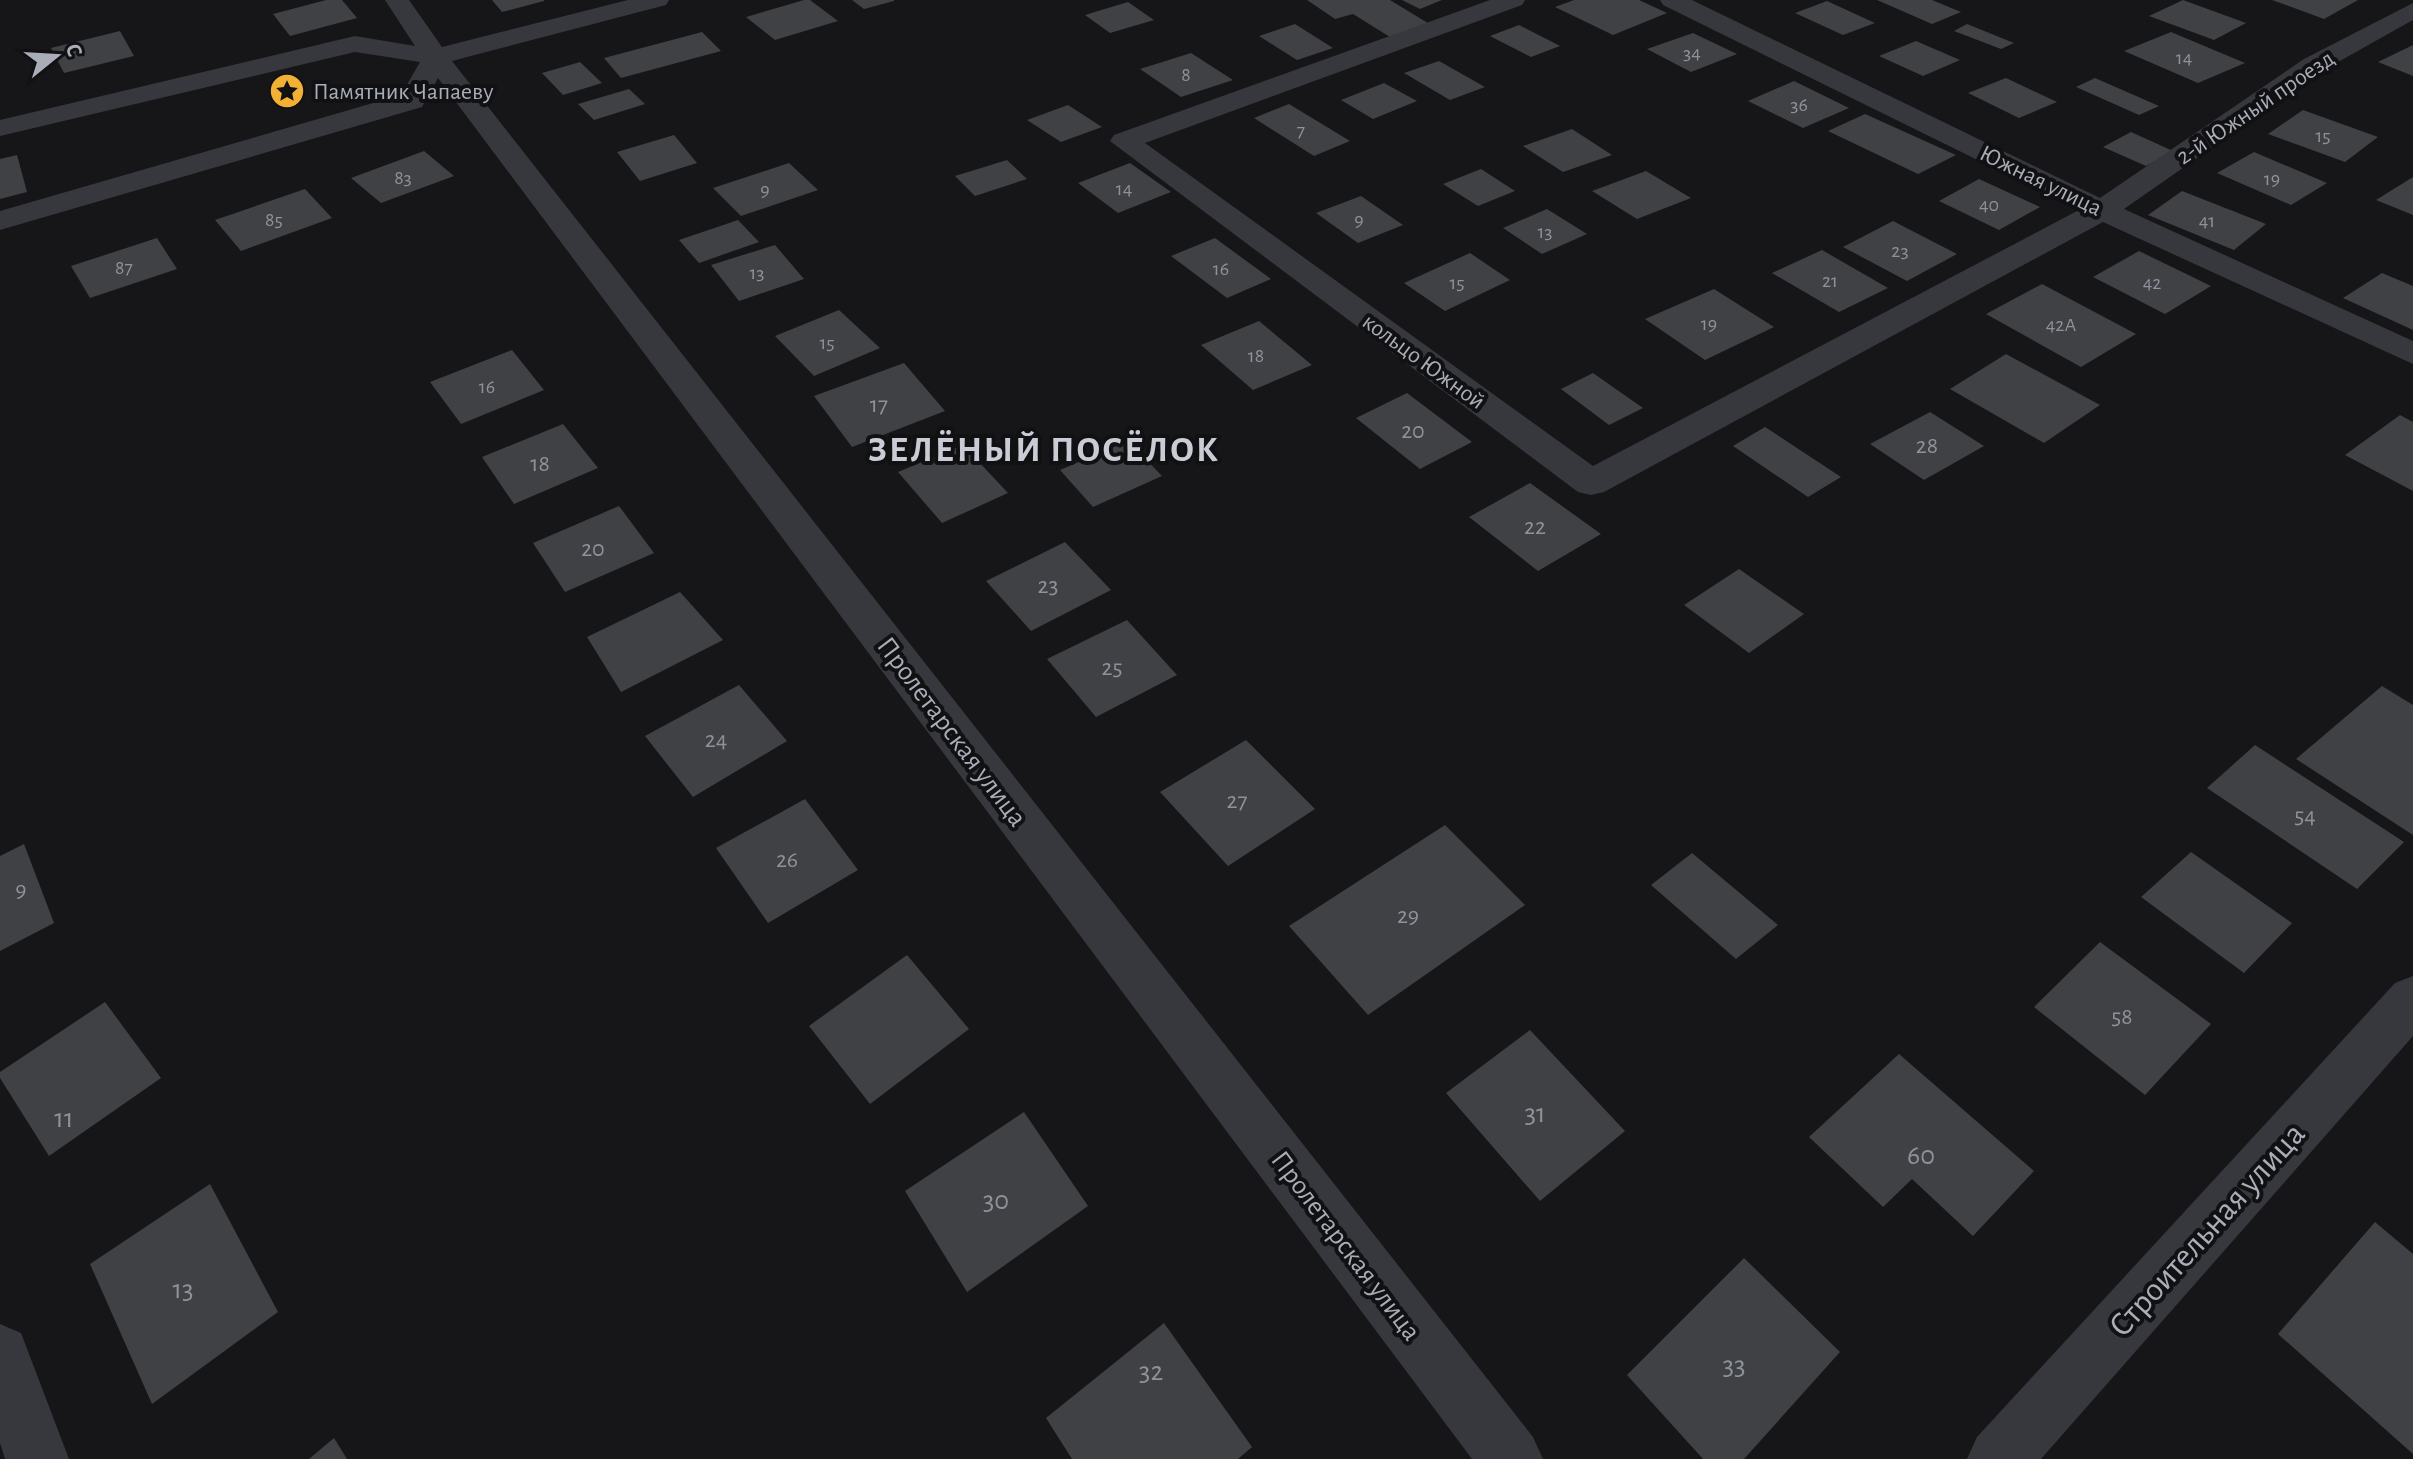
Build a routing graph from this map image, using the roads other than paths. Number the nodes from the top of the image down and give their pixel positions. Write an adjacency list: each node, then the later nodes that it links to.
1 (397, 0): 6 (street, Пролетарская улица)
2 (657, 0): 6 (street)
3 (1513, 0): 8 (street, кольцо Южной)
4 (1672, 0): 8 (street, Южная улица)
5 (2413, 10): 8 (street, 2-й Южный проезд)
6 (436, 57): 7 (street); 9 (street); 14 (street, Пролетарская улица)
7 (0, 128)
8 (2102, 210): 10 (street, Южная улица)
9 (0, 221)
10 (2413, 354)
11 (2413, 999): 15 (street, Строительная улица)
12 (0, 1354): 13 (street)
13 (37, 1459)
14 (1511, 1459)
15 (1999, 1459)

